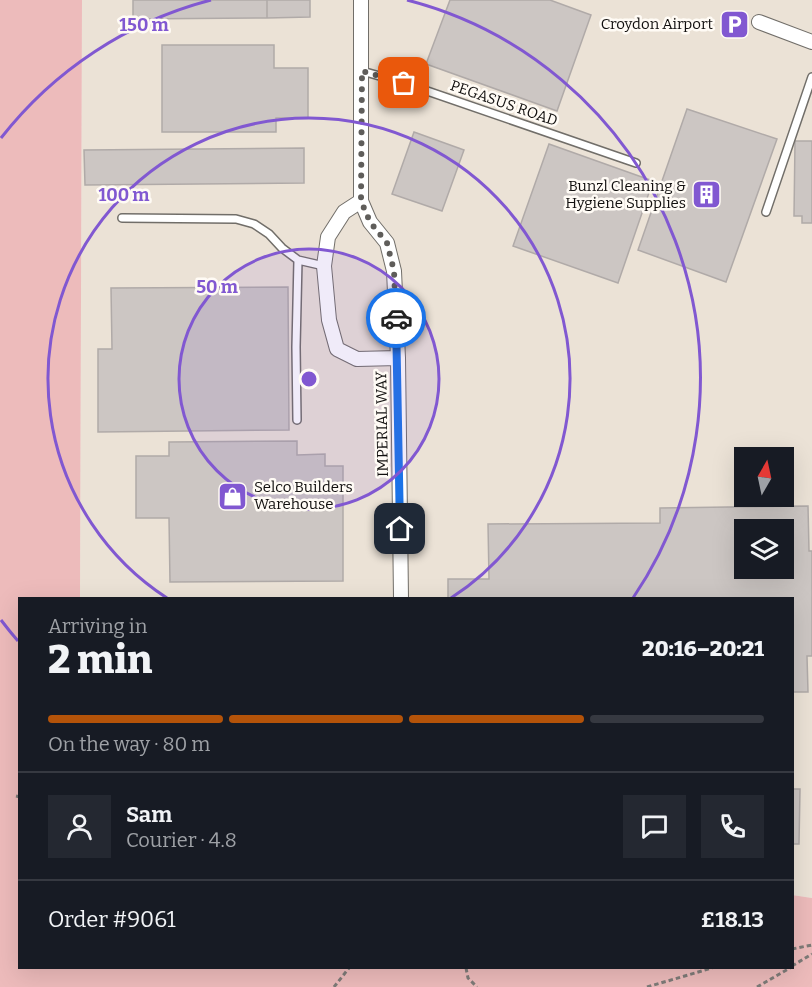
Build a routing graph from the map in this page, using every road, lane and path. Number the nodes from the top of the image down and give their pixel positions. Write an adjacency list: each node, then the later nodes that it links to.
1 (361, 0): 4 (street, IMPERIAL WAY)
2 (759, 22): 3 (street)
3 (812, 42)
4 (362, 71): 6 (lane, PEGASUS ROAD); 7 (street, IMPERIAL WAY)
5 (812, 76): 8 (lane)
6 (636, 163)
7 (361, 201): 11 (street, IMPERIAL WAY); 12 (street, IMPERIAL WAY)
8 (766, 212)
9 (122, 218): 10 (lane)
10 (298, 260): 11 (lane); 13 (lane)
11 (324, 266): 12 (street, IMPERIAL WAY)
12 (398, 358): 14 (street, IMPERIAL WAY)
13 (297, 420)
14 (401, 597)
15 (812, 945): 16 (path)
16 (794, 949)
17 (812, 954): 18 (path)
18 (794, 965)
19 (348, 969): 23 (path)
20 (466, 969): 24 (path)
21 (709, 969): 25 (path)
22 (788, 969): 26 (path)
23 (334, 987)
24 (477, 987)
25 (648, 987)
26 (757, 987)

